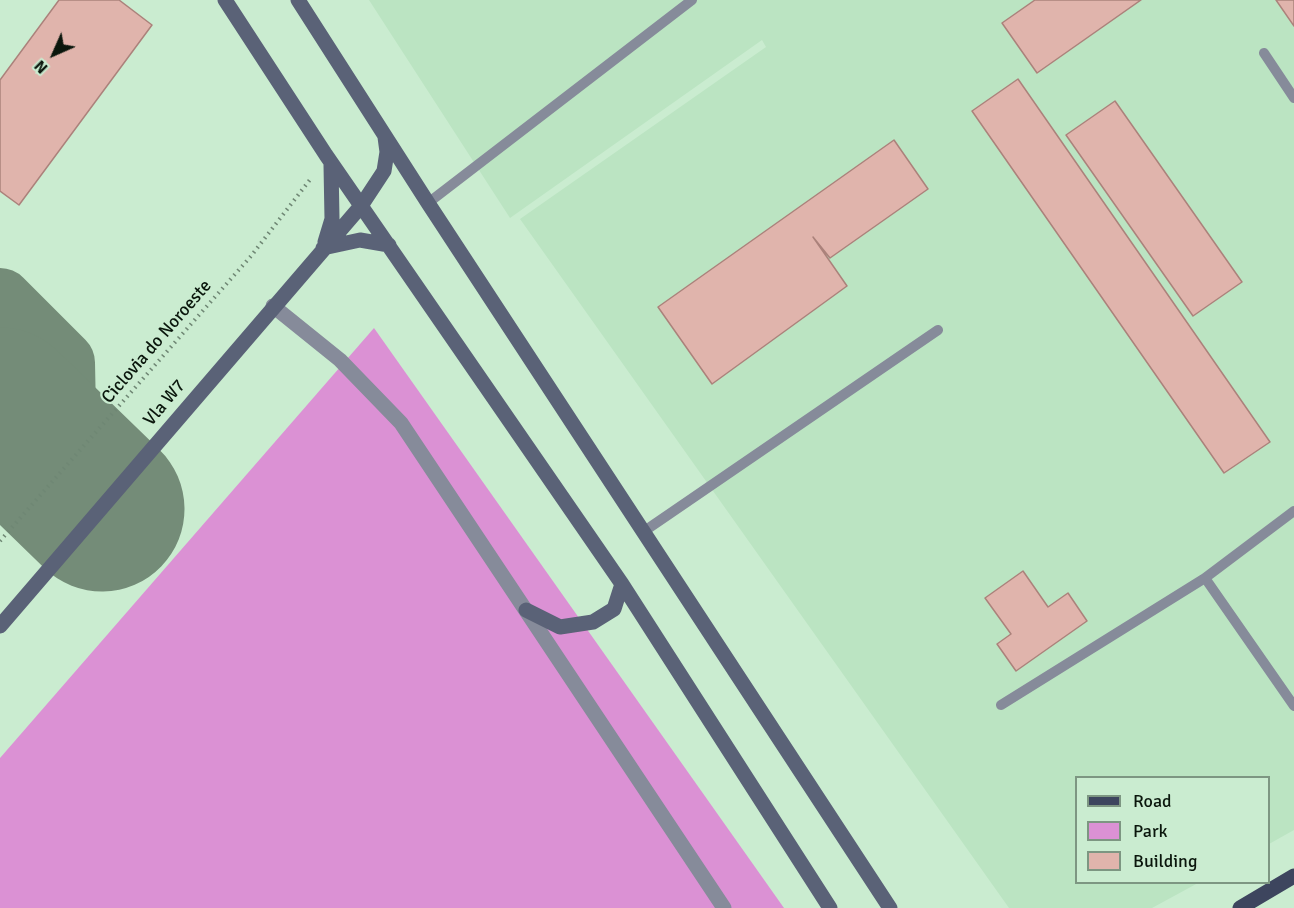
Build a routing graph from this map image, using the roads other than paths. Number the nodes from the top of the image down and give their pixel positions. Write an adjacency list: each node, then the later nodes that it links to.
1 (225, 0): 7 (main road)
2 (298, 0): 6 (main road)
3 (692, 0): 8 (lane)
4 (1264, 53): 5 (lane)
5 (1294, 98)
6 (385, 136): 8 (main road); 9 (main road, Vla W7)
7 (329, 159): 9 (main road); 11 (main road)
8 (428, 203): 15 (main road)
9 (361, 206): 10 (main road); 11 (main road, Vla W7)
10 (388, 245): 11 (main road); 17 (main road)
11 (323, 248): 12 (main road, Vla W7)
12 (273, 306): 18 (street); 19 (main road, Vla W7)
13 (938, 330): 15 (lane)
14 (1294, 511): 16 (lane)
15 (643, 532): 25 (main road)
16 (1205, 578): 20 (lane); 21 (lane)
17 (622, 584): 18 (main road); 24 (main road)
18 (526, 610): 23 (street)
19 (0, 626)
20 (1001, 705)
21 (1294, 706)
22 (1294, 876): 26 (main road)
23 (724, 908)
24 (830, 908)
25 (890, 908)
26 (1240, 908)

